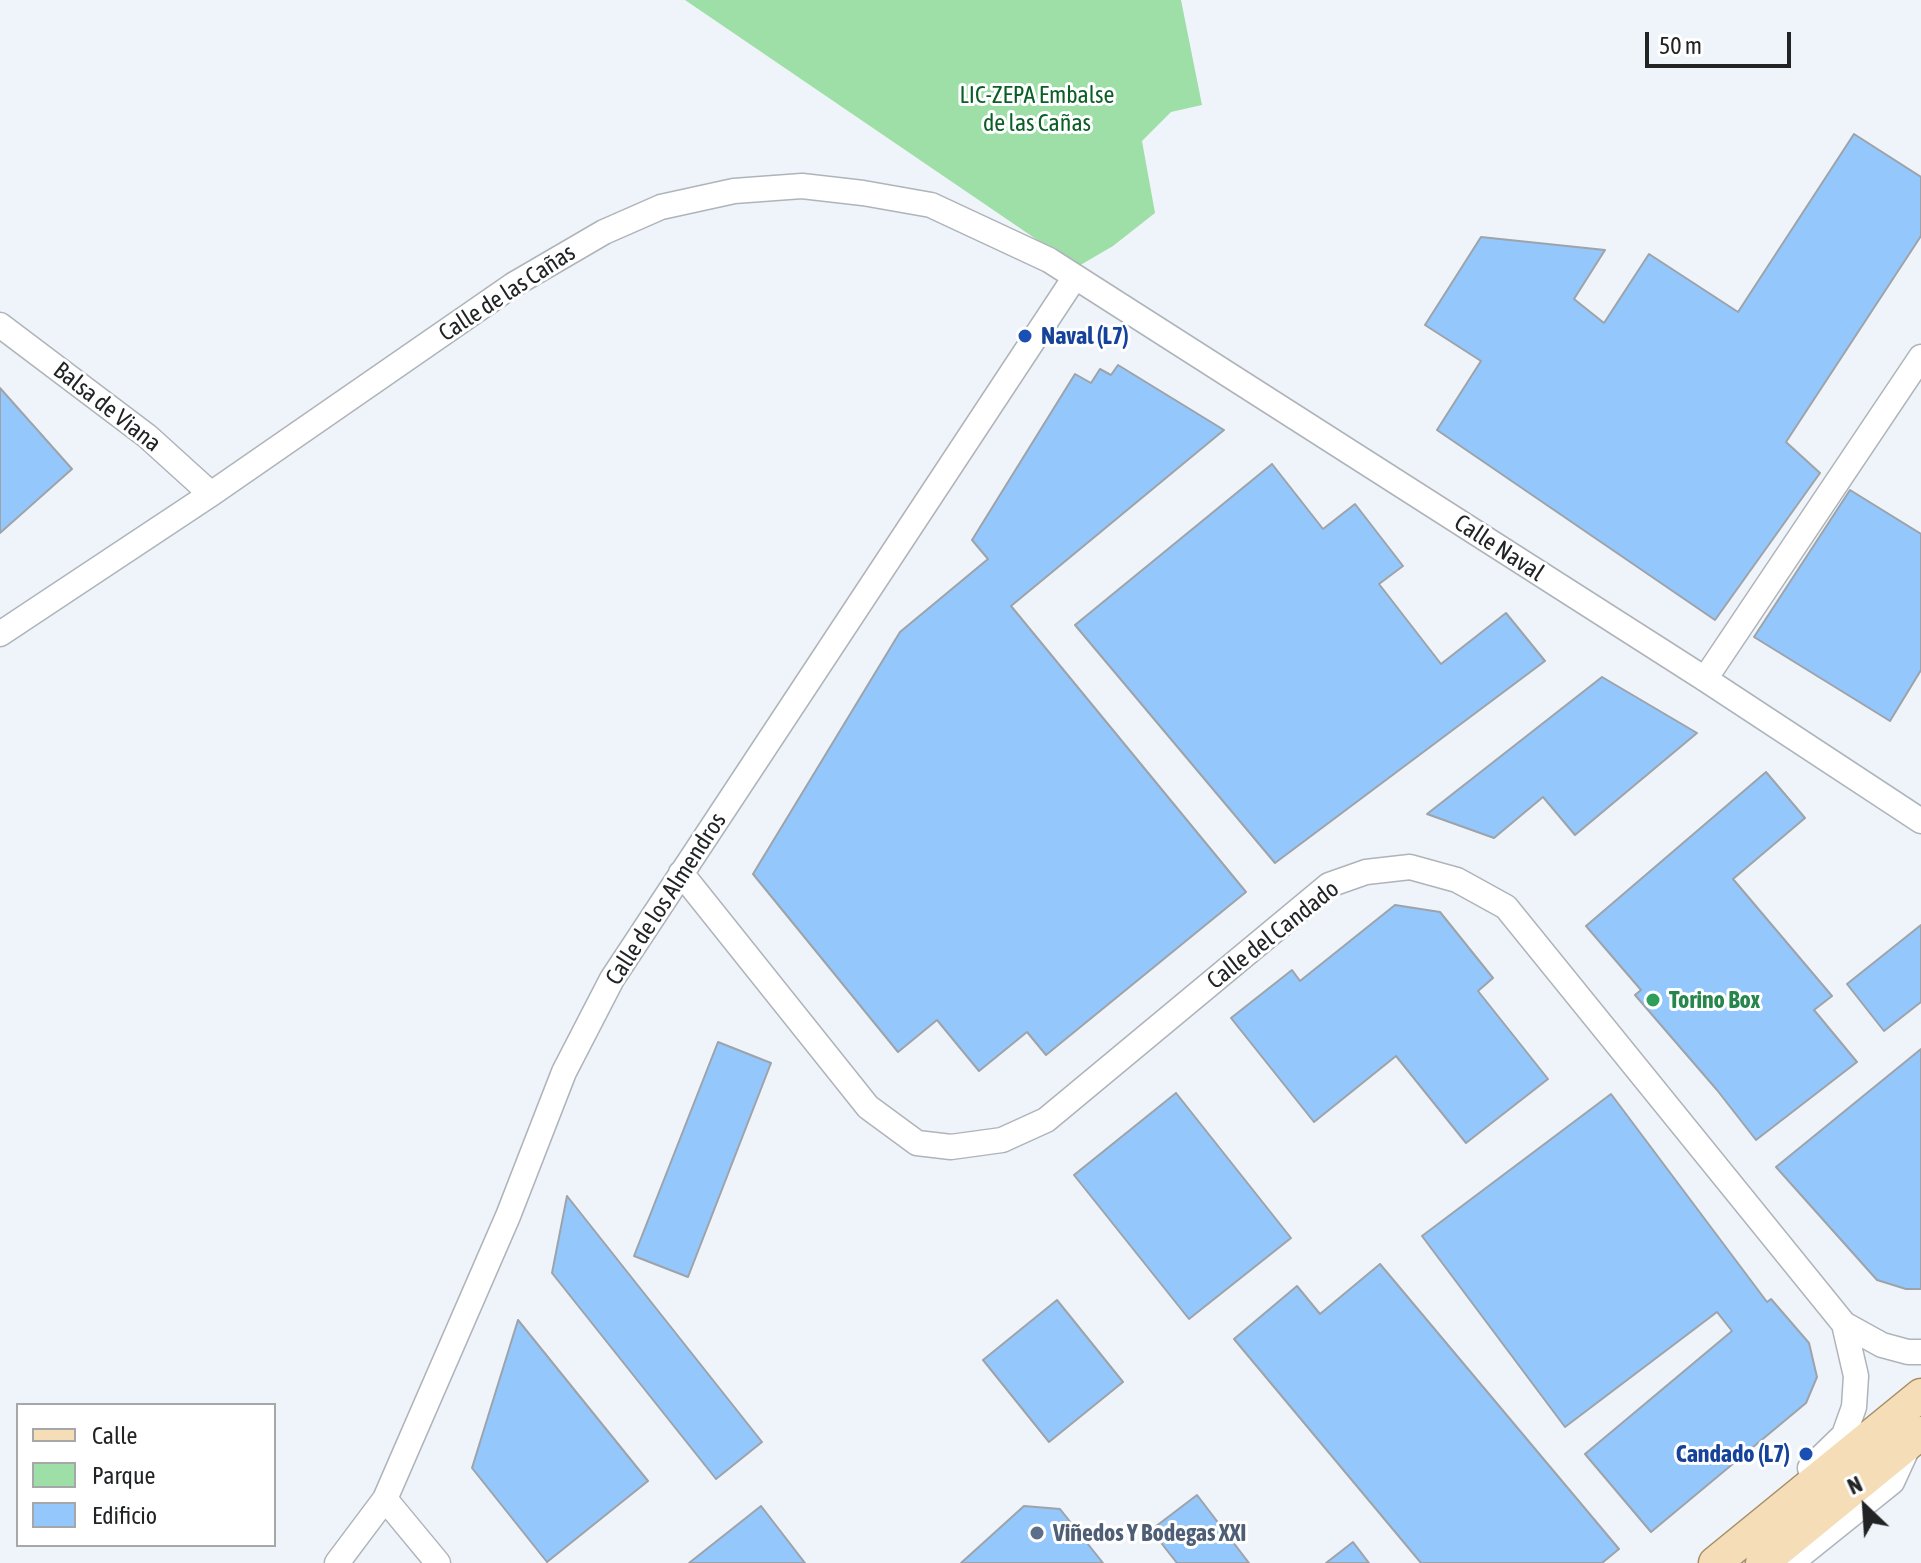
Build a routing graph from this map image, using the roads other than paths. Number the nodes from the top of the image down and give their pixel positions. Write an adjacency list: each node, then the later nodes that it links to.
1 (1075, 277): 4 (street, Calle de las Cañas); 6 (street, Calle Naval); 8 (street, Calle de los Almendros)
2 (0, 325): 4 (street, Balsa de Viana)
3 (1921, 357): 6 (street)
4 (211, 494): 5 (street, Calle de las Cañas)
5 (0, 634)
6 (1705, 679): 7 (street, Calle Naval)
7 (1921, 821)
8 (681, 873): 9 (street, Calle del Candado); 13 (street, Calle de los Almendros)
9 (1844, 1324): 10 (street, Calle del Candado); 16 (street)
10 (1921, 1352)
11 (1921, 1395): 17 (main road)
12 (1916, 1437): 18 (main road); 19 (street)
13 (385, 1499): 14 (street, Calle de los Almendros); 15 (street)
14 (337, 1563)
15 (438, 1563)
16 (1704, 1563)
17 (1715, 1563)
18 (1762, 1563)
19 (1791, 1563)

